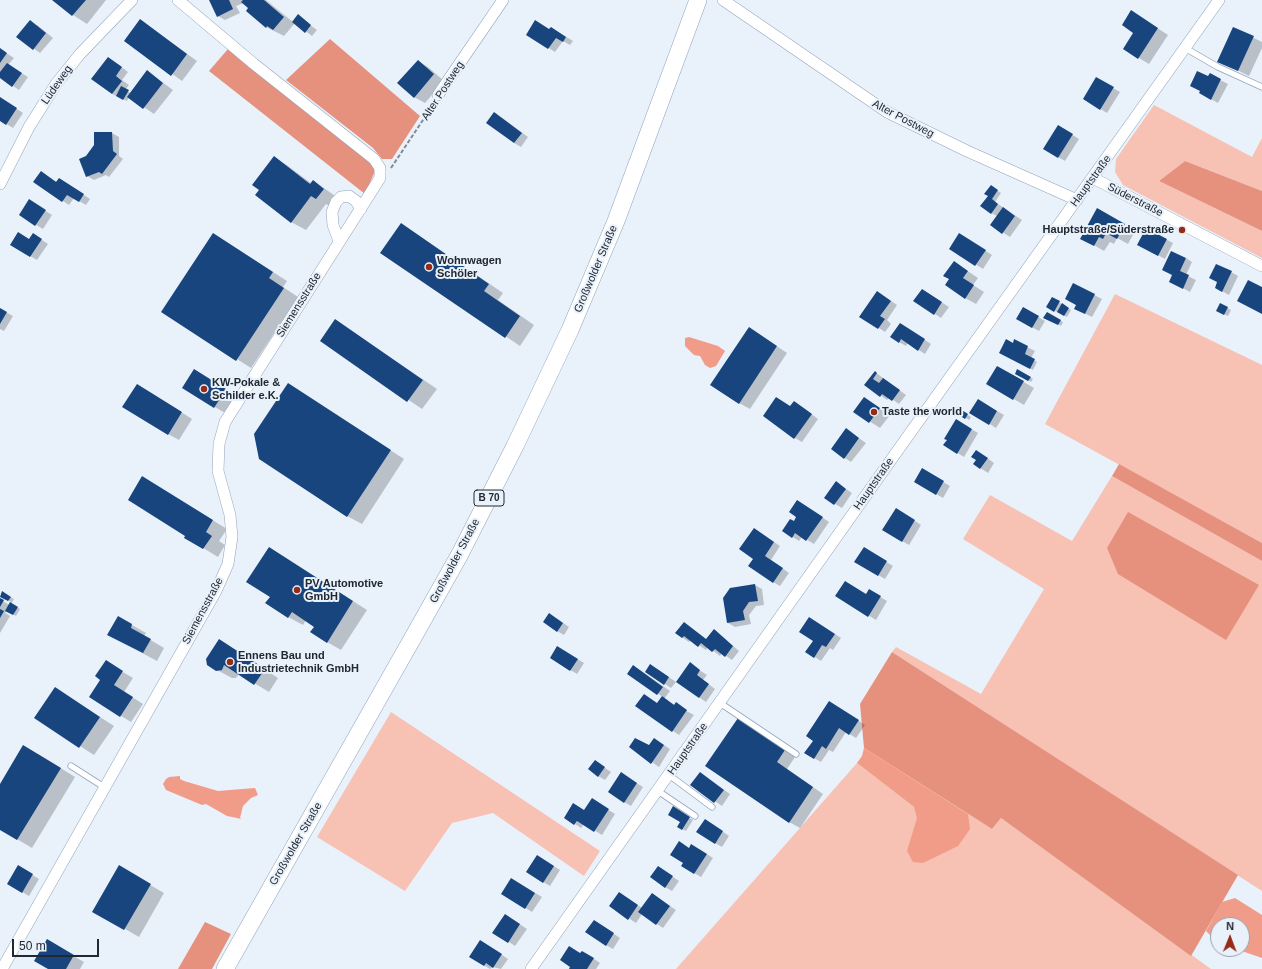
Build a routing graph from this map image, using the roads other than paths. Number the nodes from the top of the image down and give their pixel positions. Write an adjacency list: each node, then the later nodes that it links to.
1 (132, 0): 11 (street, Lüdeweg)
2 (178, 0): 13 (street, Siemensstraße)
3 (503, 0): 9 (street, Alter Postweg)
4 (698, 0): 25 (main road, Großwolder Straße / B 70)
5 (724, 0): 12 (street, Alter Postweg)
6 (1219, 0): 7 (street, Hauptstraße)
7 (1185, 48): 8 (lane); 10 (street, Hauptstraße)
8 (1262, 87)
9 (438, 95)
10 (1093, 178): 12 (street, Hauptstraße); 15 (street, Süderstraße)
11 (0, 184)
12 (1077, 200): 16 (street, Hauptstraße)
13 (361, 209): 14 (street, Siemensstraße); 14 (street)
14 (339, 241): 20 (street, Siemensstraße)
15 (1262, 266)
16 (720, 703): 17 (lane); 19 (street, Hauptstraße)
17 (796, 754)
18 (71, 766): 20 (lane)
19 (669, 775): 21 (street, Hauptstraße); 22 (lane)
20 (104, 786): 24 (street, Siemensstraße)
21 (658, 791): 23 (lane); 26 (street, Hauptstraße)
22 (712, 807)
23 (695, 816)
24 (2, 969)
25 (225, 969)
26 (531, 969)

